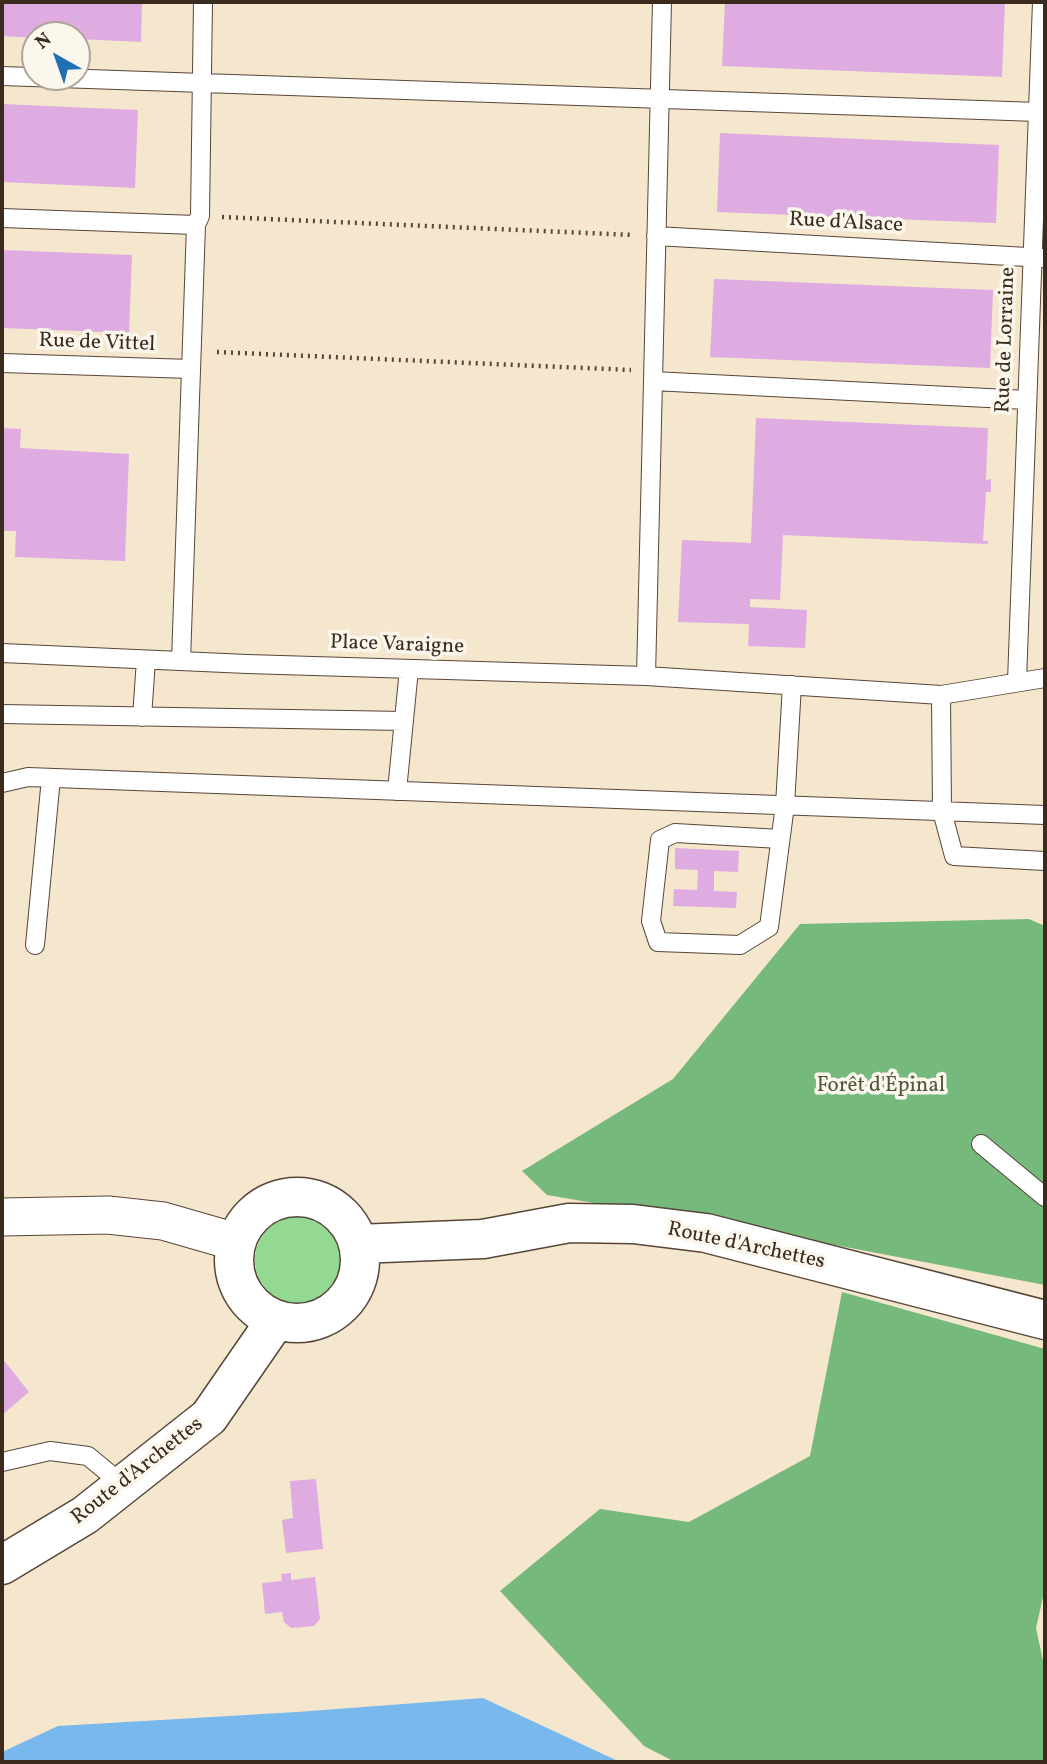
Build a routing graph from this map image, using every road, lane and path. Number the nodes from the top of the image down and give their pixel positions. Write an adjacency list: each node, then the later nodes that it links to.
1 (203, 2): 5 (lane)
2 (662, 2): 6 (lane)
3 (1042, 2): 7 (lane, Rue de Lorraine)
4 (2, 76): 5 (lane)
5 (201, 84): 6 (lane); 9 (lane)
6 (660, 100): 7 (lane); 10 (lane)
7 (1038, 112): 11 (lane, Rue de Lorraine)
8 (2, 218): 9 (lane)
9 (198, 220): 10 (path); 12 (lane)
10 (656, 236): 11 (lane, Rue d'Alsace); 15 (lane)
11 (1039, 257): 16 (lane, Rue de Lorraine)
12 (191, 351): 14 (lane); 15 (path)
13 (2, 363): 14 (lane, Rue de Vittel)
14 (191, 369): 19 (lane)
15 (653, 376): 16 (lane); 21 (lane)
16 (1027, 400): 23 (lane, Rue de Lorraine)
17 (2, 653): 18 (lane, Place Varaigne)
18 (146, 660): 19 (lane, Place Varaigne); 27 (lane)
19 (181, 661): 20 (lane, Place Varaigne)
20 (409, 669): 21 (lane, Place Varaigne); 28 (lane)
21 (646, 676): 24 (lane, Place Varaigne)
22 (1045, 678): 23 (lane, Place Varaigne)
23 (1017, 681): 25 (lane, Place Varaigne)
24 (792, 685): 25 (lane, Place Varaigne); 32 (lane)
25 (941, 695): 33 (lane)
26 (2, 714): 27 (lane)
27 (142, 717): 28 (lane)
28 (404, 721): 31 (lane)
29 (51, 778): 30 (lane); 31 (lane); 37 (lane)
30 (2, 783)
31 (397, 791): 32 (lane)
32 (785, 805): 33 (lane); 35 (lane)
33 (942, 811): 34 (lane); 36 (lane)
34 (1045, 815)
35 (780, 839): 35 (lane)
36 (1045, 861)
37 (35, 946)
38 (981, 1144): 39 (lane)
39 (1045, 1197)
40 (2, 1217): 41 (street)
41 (236, 1242): 42 (street); 43 (street)
42 (358, 1244): 43 (street); 44 (street, Route d'Archettes)
43 (276, 1320): 46 (street, Route d'Archettes)
44 (1045, 1320)
45 (2, 1462): 46 (lane)
46 (123, 1485): 47 (street, Route d'Archettes)
47 (2, 1566)

